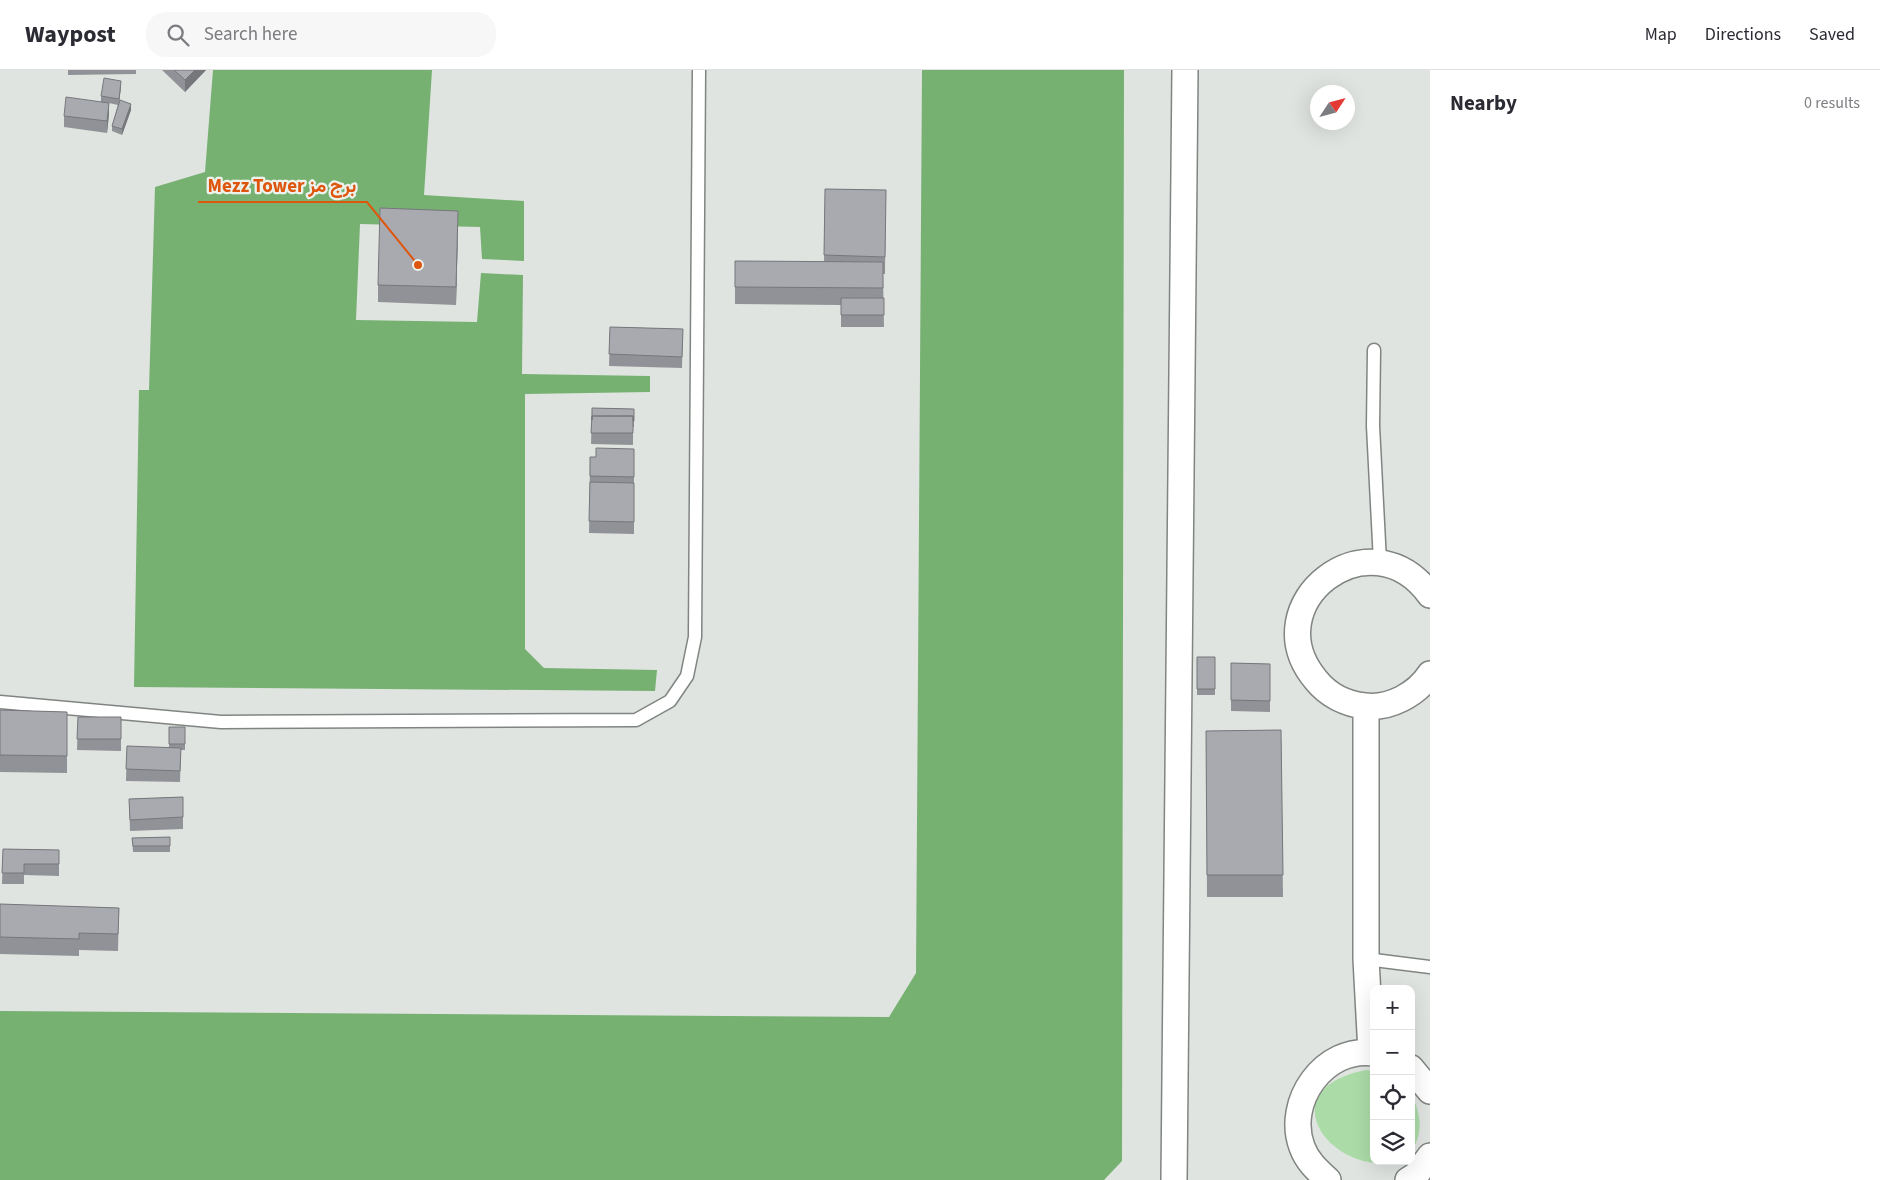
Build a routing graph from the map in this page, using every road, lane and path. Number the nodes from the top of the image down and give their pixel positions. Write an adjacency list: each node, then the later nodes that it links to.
1 (699, 70): 7 (lane)
2 (1185, 70): 16 (street)
3 (1374, 350): 4 (lane)
4 (1380, 562): 5 (street); 8 (street)
5 (1427, 584)
6 (1430, 674): 8 (street)
7 (0, 702)
8 (1366, 706): 9 (street)
9 (1366, 959): 10 (lane); 11 (street)
10 (1430, 967)
11 (1371, 1030)
12 (1370, 1053): 17 (street)
13 (1415, 1073): 14 (street)
14 (1430, 1091)
15 (1430, 1156): 18 (street)
16 (1174, 1180)
17 (1328, 1180)
18 (1408, 1180)

